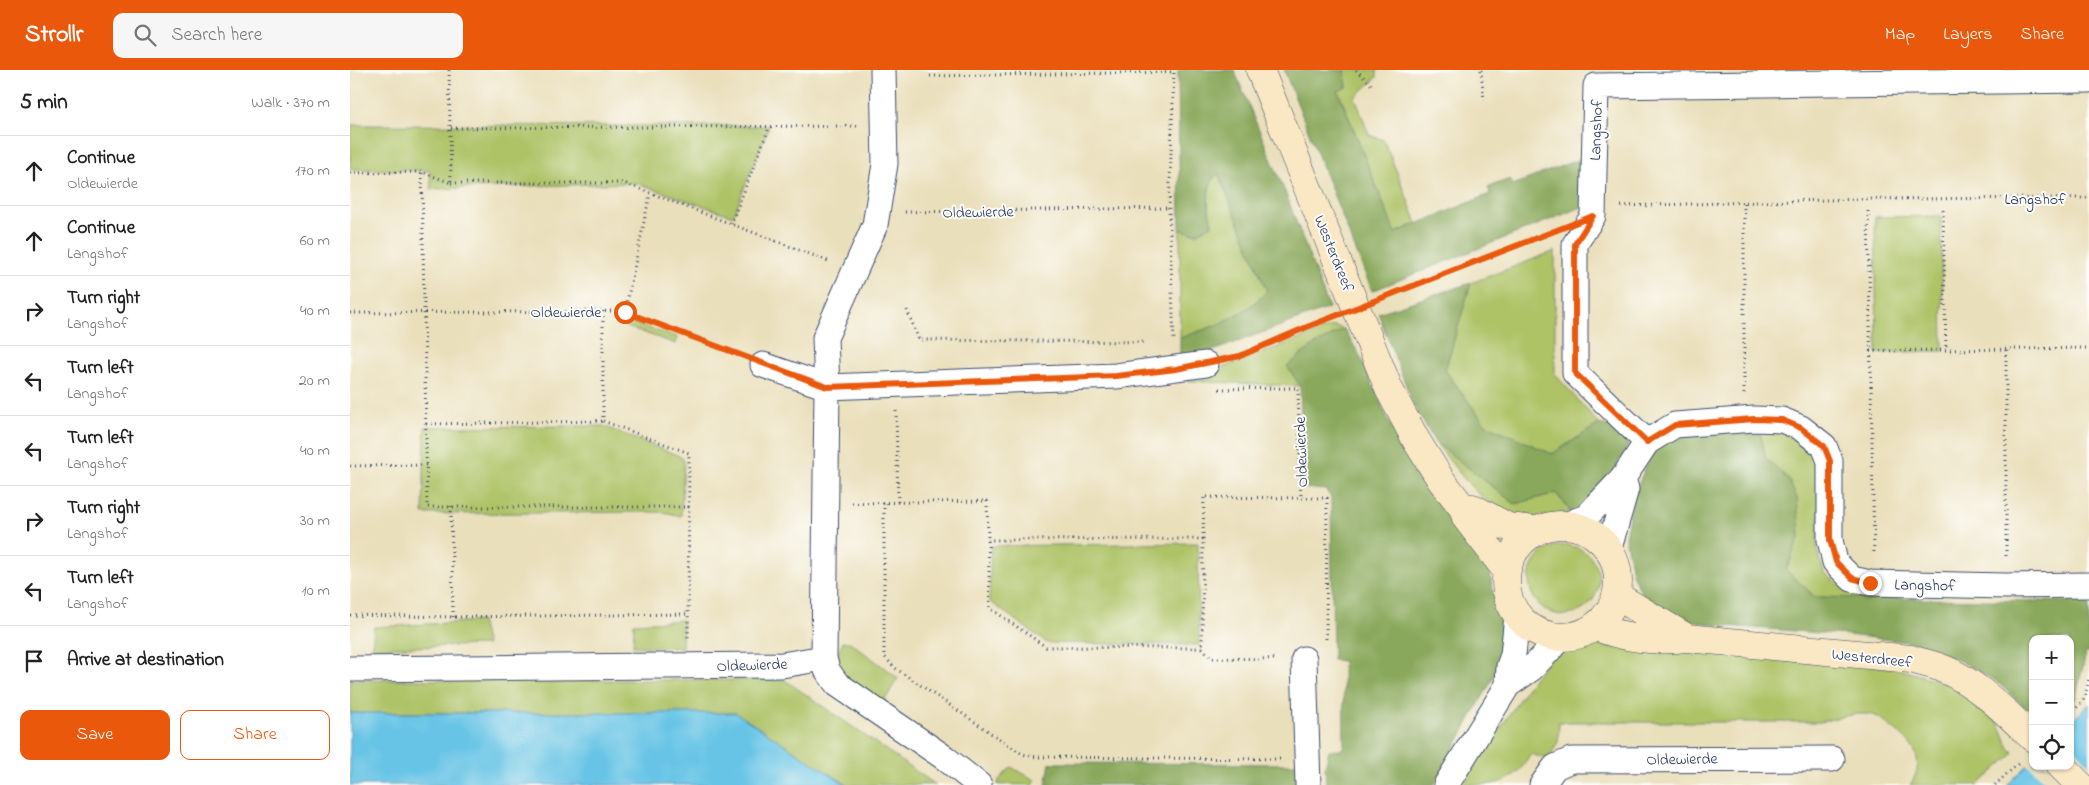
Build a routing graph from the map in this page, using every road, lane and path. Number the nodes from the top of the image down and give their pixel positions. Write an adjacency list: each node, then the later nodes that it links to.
1 (449, 70): 11 (path)
2 (883, 70): 10 (street)
3 (1260, 70): 60 (main road, Westerdreef)
4 (1356, 70): 8 (path)
5 (1482, 70): 9 (path)
6 (930, 76): 19 (path)
7 (2089, 80): 23 (street, Langshof)
8 (1374, 87)
9 (1484, 100)
10 (885, 126): 12 (path); 22 (street)
11 (451, 128): 12 (path); 15 (path)
12 (769, 128): 24 (path)
13 (422, 172): 14 (path); 15 (path); 32 (path)
14 (350, 173)
15 (451, 183): 16 (path)
16 (650, 194): 24 (path); 30 (path)
17 (2089, 198): 18 (path, Langshof)
18 (1744, 202): 23 (path, Langshof); 47 (path)
19 (1170, 208): 22 (path, Oldewierde); 36 (path)
20 (1943, 210): 39 (path)
21 (1868, 211): 38 (path)
22 (877, 213): 26 (street)
23 (1593, 216): 50 (street)
24 (731, 224): 26 (path)
25 (1553, 233): 27 (path)
26 (853, 271): 45 (street)
27 (1379, 299)
28 (906, 310): 34 (path)
29 (603, 311): 30 (path, Oldewierde); 32 (path, Oldewierde); 48 (path)
30 (625, 312): 42 (path, Oldewierde)
31 (350, 313): 32 (path, Oldewierde)
32 (423, 313): 49 (path)
33 (1334, 316): 41 (path)
34 (1154, 342)
35 (1164, 342): 36 (path)
36 (1174, 342): 43 (path)
37 (2089, 348): 40 (path)
38 (1870, 350): 39 (path); 67 (path)
39 (1946, 350): 40 (path)
40 (2006, 350): 69 (path)
41 (1206, 364): 43 (street)
42 (763, 365): 45 (street)
43 (1176, 369): 44 (street)
44 (896, 384): 45 (street); 57 (path)
45 (827, 387): 55 (street)
46 (1218, 389): 54 (path, Oldewierde)
47 (1744, 420): 50 (street, Langshof); 67 (street, Langshof)
48 (603, 421): 49 (path); 59 (path)
49 (426, 424): 51 (path)
50 (1647, 442): 53 (street, Langshof)
51 (428, 465): 52 (path); 58 (path)
52 (350, 466)
53 (1623, 478): 61 (street, Langshof); 65 (street)
54 (1301, 498): 63 (path); 80 (path, Oldewierde)
55 (826, 503): 56 (path); 79 (street)
56 (884, 503): 57 (path); 87 (path)
57 (898, 503): 64 (path)
58 (451, 506): 59 (path); 74 (path)
59 (689, 507): 71 (path)
60 (1463, 508): 62 (main road); 66 (main road, Westerdreef)
61 (1568, 524): 62 (main road); 65 (main road)
62 (1535, 530): 66 (main road)
63 (1203, 539): 64 (path); 78 (path)
64 (988, 540): 78 (path)
65 (1609, 548): 70 (main road)
66 (1506, 570): 73 (main road)
67 (1874, 583): 69 (street, Langshof)
68 (2089, 585): 69 (street, Langshof)
69 (2006, 586)
70 (1616, 596): 75 (main road); 77 (main road, Westerdreef)
71 (688, 614): 74 (path); 81 (path)
72 (350, 615): 74 (path)
73 (1517, 615): 76 (main road); 84 (street)
74 (453, 617)
75 (1595, 626): 76 (main road); 77 (main road, Westerdreef)
76 (1558, 637): 84 (street)
77 (1687, 638): 86 (main road, Westerdreef)
78 (1202, 648): 80 (path)
79 (824, 658): 81 (street, Oldewierde); 90 (street)
80 (1315, 659): 87 (street)
81 (688, 666): 82 (street, Oldewierde)
82 (350, 669)
83 (2089, 678): 85 (path)
84 (1508, 685): 92 (street)
85 (2074, 711)
86 (2029, 743): 94 (path)
87 (1307, 759): 91 (street)
88 (1832, 759): 93 (street, Oldewierde)
89 (2065, 770): 95 (main road)
90 (979, 785)
91 (1308, 785)
92 (1446, 785)
93 (1542, 785)
94 (1995, 785)
95 (2080, 785)

